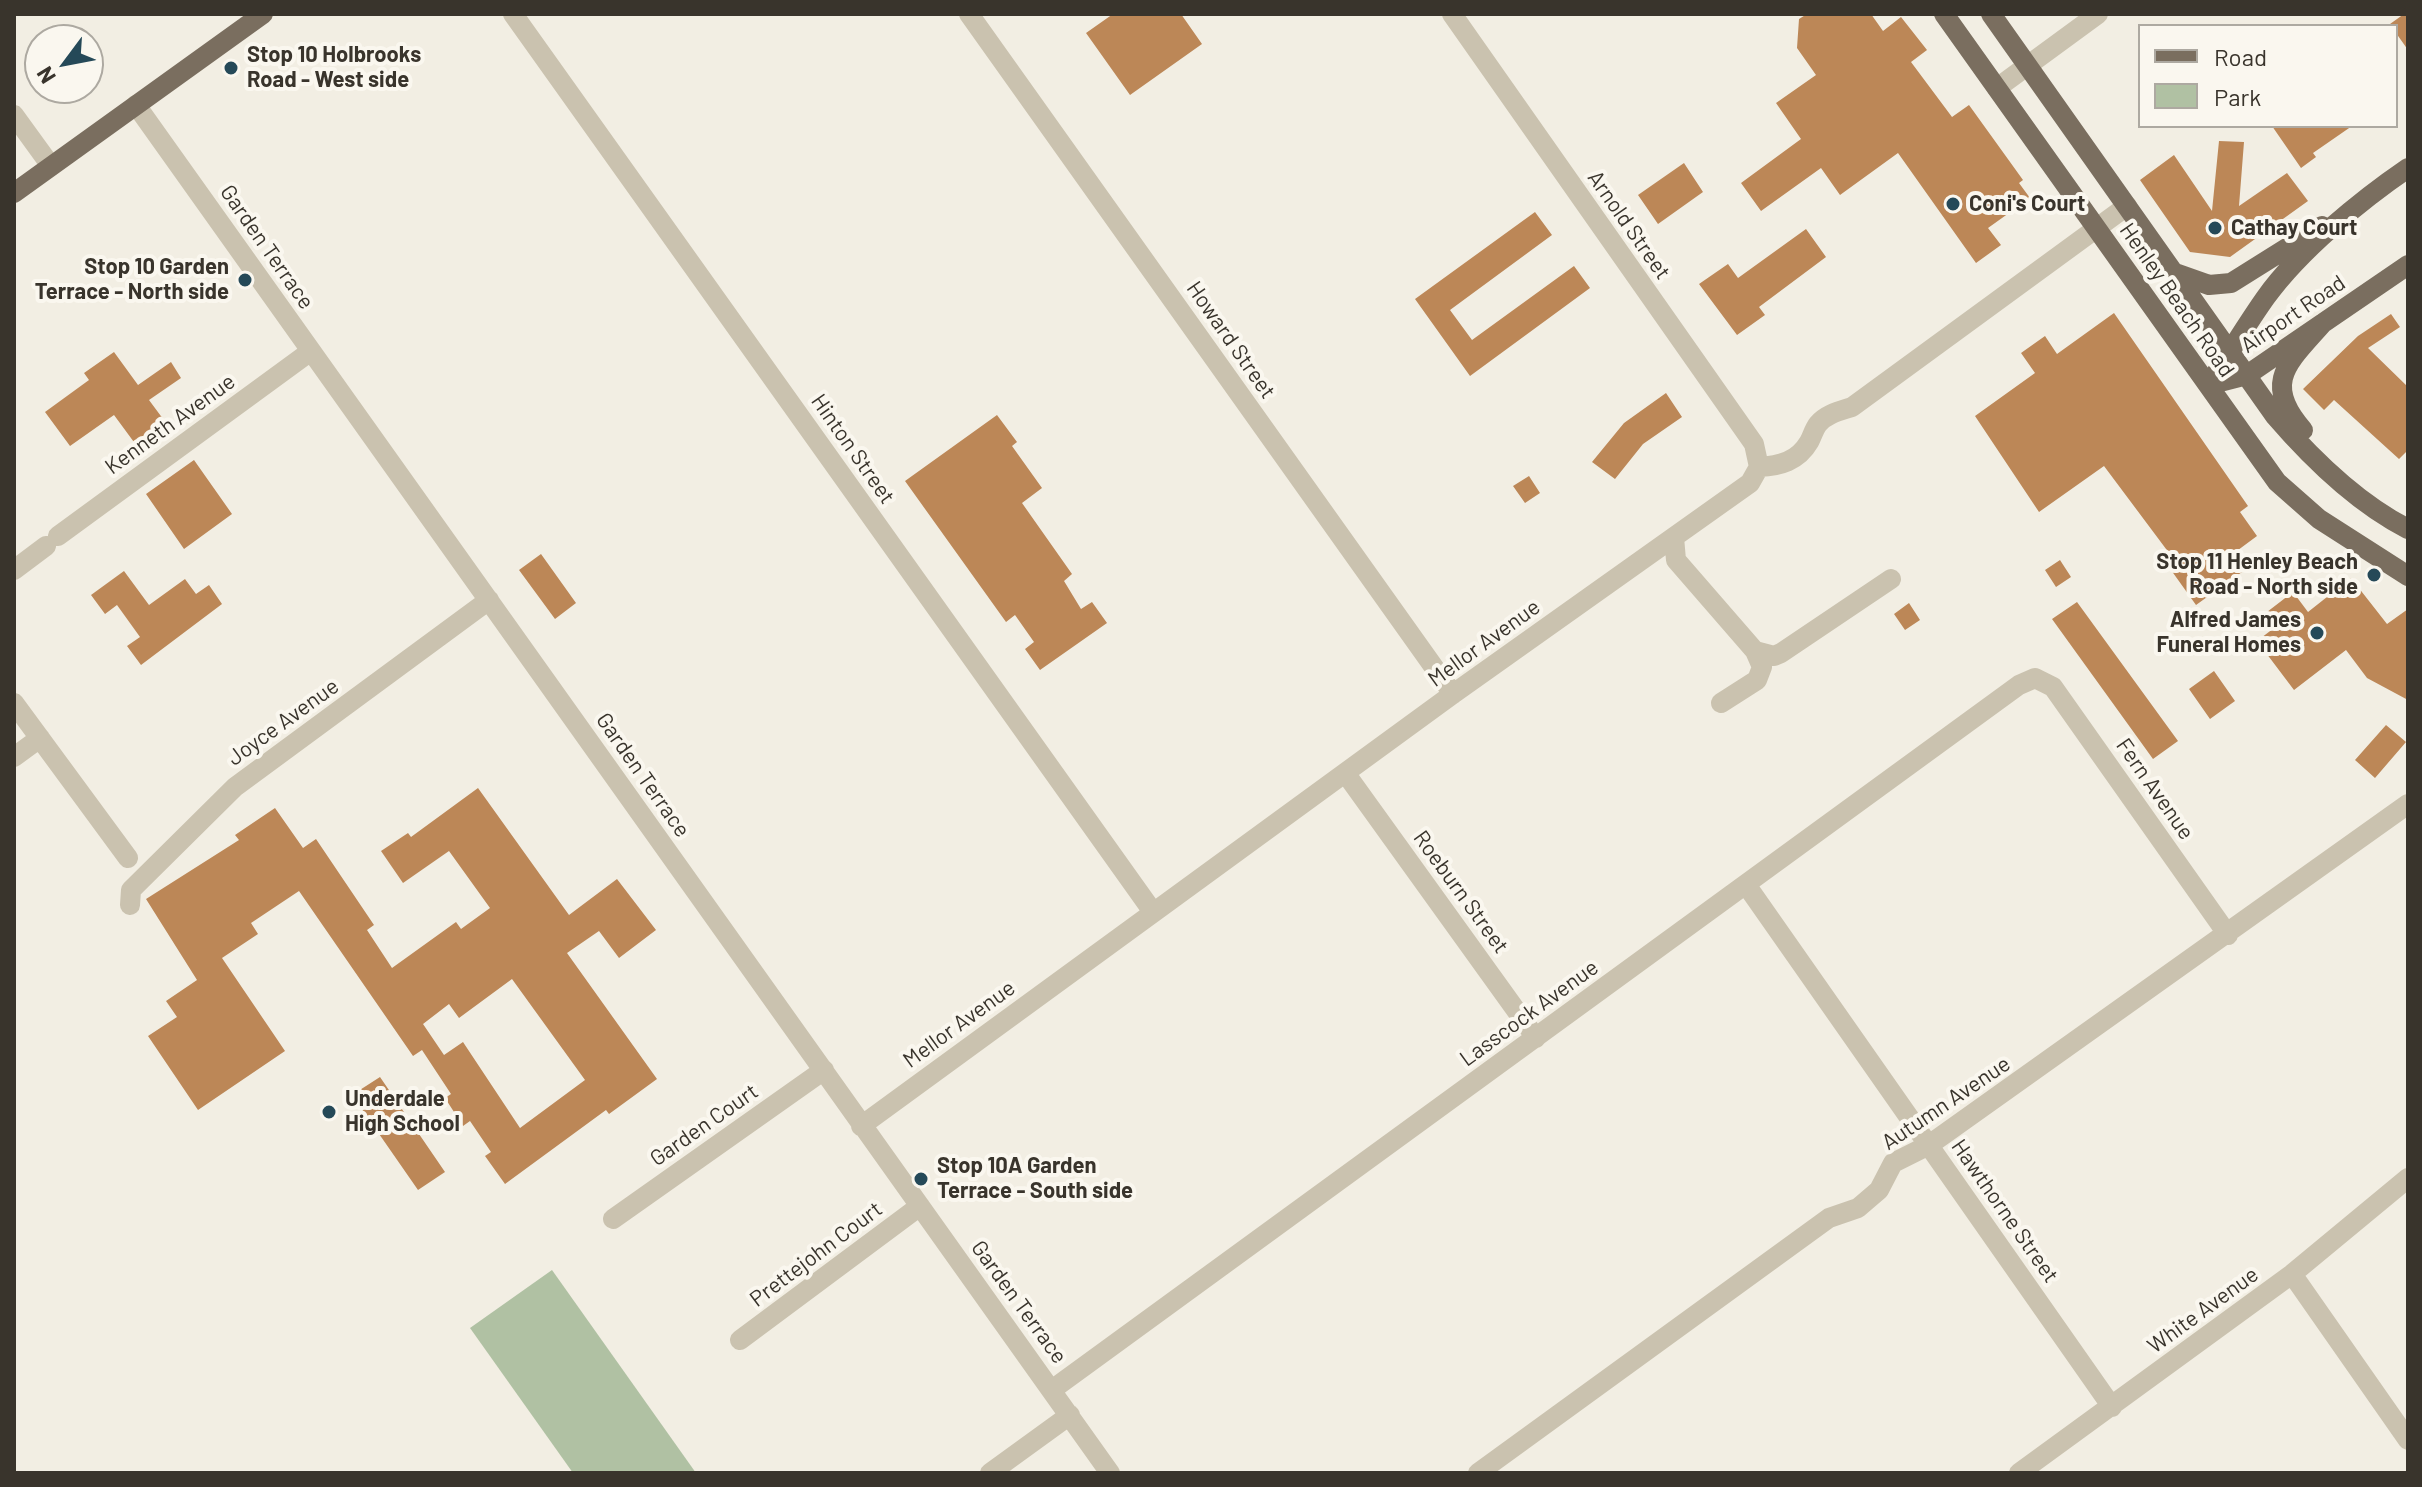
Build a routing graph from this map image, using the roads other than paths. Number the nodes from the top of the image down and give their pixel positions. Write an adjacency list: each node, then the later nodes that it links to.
1 (263, 14): 10 (main road)
2 (513, 14): 44 (street, Hinton Street)
3 (969, 14): 34 (street, Howard Street)
4 (1452, 14): 25 (street, Arnold Street)
5 (1944, 14): 9 (main road, Henley Beach Road)
6 (1991, 14): 8 (main road, Henley Beach Road)
7 (2098, 14): 8 (street)
8 (2028, 65): 9 (street); 16 (main road, Henley Beach Road)
9 (1997, 88): 17 (main road, Henley Beach Road)
10 (136, 105): 12 (main road); 21 (street, Garden Terrace)
11 (14, 115): 12 (street)
12 (51, 166): 15 (main road)
13 (2408, 168): 14 (main road, Airport Road)
14 (2378, 188): 19 (main road); 22 (main road, Airport Road)
15 (14, 193)
16 (2127, 206): 17 (street); 19 (main road, Henley Beach Road)
17 (2097, 229): 24 (main road, Henley Beach Road); 25 (street)
18 (2408, 265): 20 (main road, Airport Road)
19 (2175, 273): 22 (main road, Henley Beach Road)
20 (2323, 323): 23 (main road, Airport Road); 26 (main road)
21 (311, 351): 28 (street, Kenneth Avenue); 31 (street, Garden Terrace)
22 (2231, 352): 23 (main road, Henley Beach Road); 24 (main road, Airport Road)
23 (2247, 375): 24 (main road, Airport Road); 26 (main road, Henley Beach Road)
24 (2208, 385): 29 (main road, Henley Beach Road)
25 (1759, 467): 27 (street, Mellor Avenue)
26 (2402, 526)
27 (1674, 537): 32 (street); 34 (street, Mellor Avenue)
28 (14, 570)
29 (2408, 576)
30 (1891, 579): 32 (street)
31 (489, 600): 43 (street, Joyce Avenue); 47 (street, Garden Terrace)
32 (1755, 651): 36 (street)
33 (2035, 678): 42 (street, Lasscock Avenue); 45 (street, Fern Avenue)
34 (1453, 694): 39 (street, Mellor Avenue)
35 (14, 703): 37 (street)
36 (1721, 703)
37 (40, 738): 38 (street); 41 (street)
38 (14, 757)
39 (1346, 774): 44 (street, Mellor Avenue); 46 (street, Roeburn Street)
40 (2408, 804): 45 (street, Autumn Avenue)
41 (128, 858)
42 (1747, 886): 46 (street, Lasscock Avenue); 49 (street, Hawthorne Street)
43 (130, 905)
44 (1153, 912): 48 (street, Mellor Avenue)
45 (2228, 935): 49 (street, Autumn Avenue)
46 (1536, 1038): 55 (street, Lasscock Avenue)
47 (824, 1070): 48 (street, Garden Terrace); 52 (street, Garden Court)
48 (861, 1126): 51 (street, Garden Terrace)
49 (1929, 1145): 56 (street, Hawthorne Street); 61 (street, Autumn Avenue)
50 (2408, 1178): 53 (street, White Avenue)
51 (920, 1206): 54 (street, Prettejohn Court); 55 (street, Garden Terrace)
52 (613, 1219)
53 (2292, 1274): 56 (street, White Avenue); 58 (street)
54 (740, 1340)
55 (1053, 1389): 57 (street, Garden Terrace)
56 (2112, 1407): 62 (street, White Avenue)
57 (1070, 1415): 59 (street); 60 (street, Garden Terrace)
58 (2408, 1440)
59 (990, 1473)
60 (1110, 1473)
61 (1478, 1473)
62 (2019, 1473)

